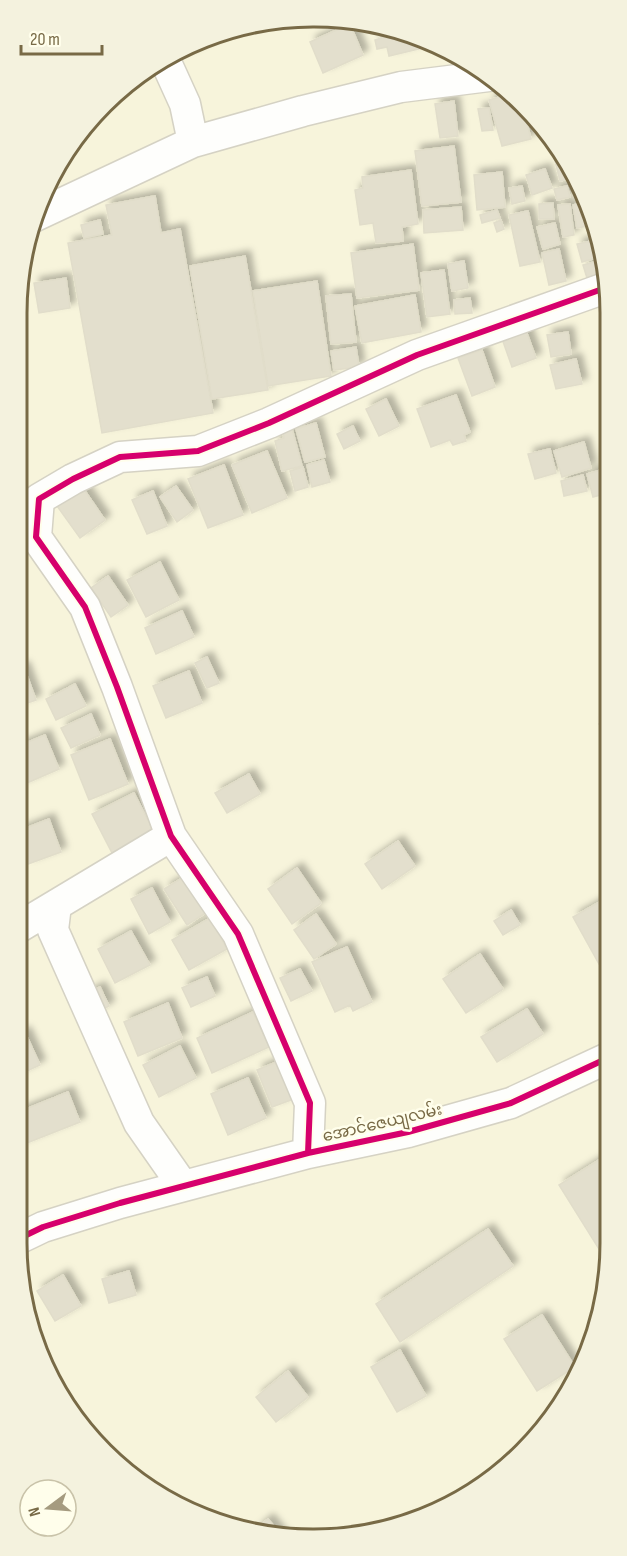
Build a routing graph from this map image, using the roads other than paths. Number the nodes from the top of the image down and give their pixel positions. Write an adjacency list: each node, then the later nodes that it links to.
1 (168, 66): 3 (street)
2 (476, 78): 3 (street)
3 (193, 142): 4 (street)
4 (46, 211)
5 (599, 290): 6 (street)
6 (171, 836): 7 (street); 10 (street)
7 (56, 905): 8 (street); 11 (street)
8 (27, 922)
9 (600, 1062): 10 (street, အောင်ဇေယျလမ်း)
10 (308, 1153): 11 (street, အောင်ဇေယျလမ်း)
11 (183, 1186): 12 (street, အောင်ဇေယျလမ်း)
12 (27, 1235)

